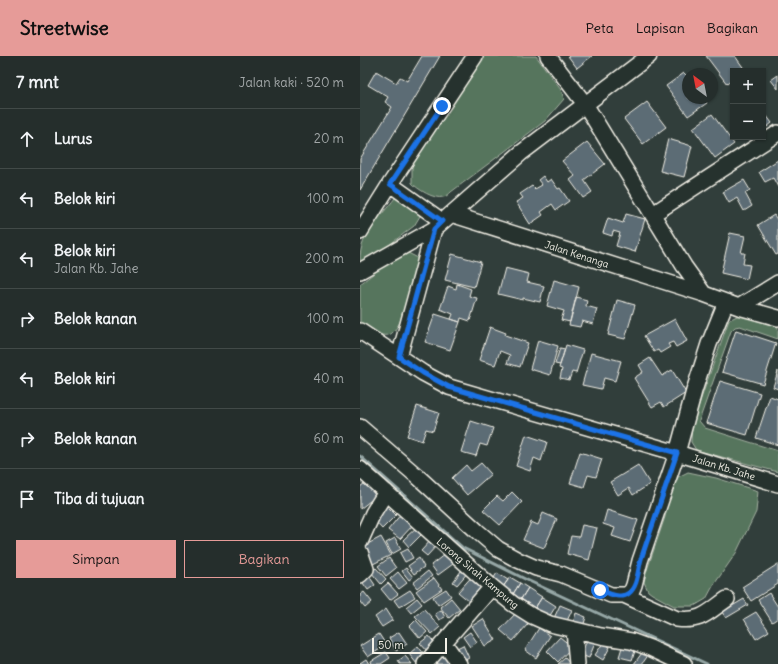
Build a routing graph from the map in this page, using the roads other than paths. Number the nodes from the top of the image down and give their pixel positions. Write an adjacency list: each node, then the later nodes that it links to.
1 (475, 56): 6 (street)
2 (548, 56): 4 (street)
3 (649, 56): 4 (street)
4 (585, 104): 7 (street); 8 (street)
5 (778, 134): 7 (street)
6 (390, 184): 8 (street, Jalan Kenanga); 9 (street)
7 (653, 214): 12 (street)
8 (442, 222): 10 (street); 12 (street, Jalan Kenanga); 16 (street)
9 (360, 232)
10 (360, 271)
11 (778, 283): 13 (street)
12 (704, 294): 13 (street, Jalan Kenanga)
13 (732, 305): 14 (street, Jalan Kenanga); 18 (street)
14 (778, 318)
15 (363, 337): 16 (street, Jalan Kb. Jahe)
16 (399, 357): 18 (street, Jalan Kb. Jahe)
17 (360, 427): 26 (street)
18 (677, 453): 20 (street, Jalan Kb. Jahe); 26 (street)
19 (360, 469): 21 (street, Lorong Sirah Kampung)
20 (778, 484)
21 (386, 492): 22 (street); 25 (street, Lorong Sirah Kampung)
22 (360, 542)
23 (360, 552): 24 (street)
24 (360, 575)
25 (492, 587): 28 (street, Lorong Sirah Kampung); 29 (street)
26 (624, 595): 27 (street)
27 (726, 599)
28 (574, 630): 32 (street); 33 (street, Lorong Sirah Kampung)
29 (444, 643): 30 (street); 31 (street)
30 (425, 664)
31 (459, 664)
32 (578, 664)
33 (684, 664)

